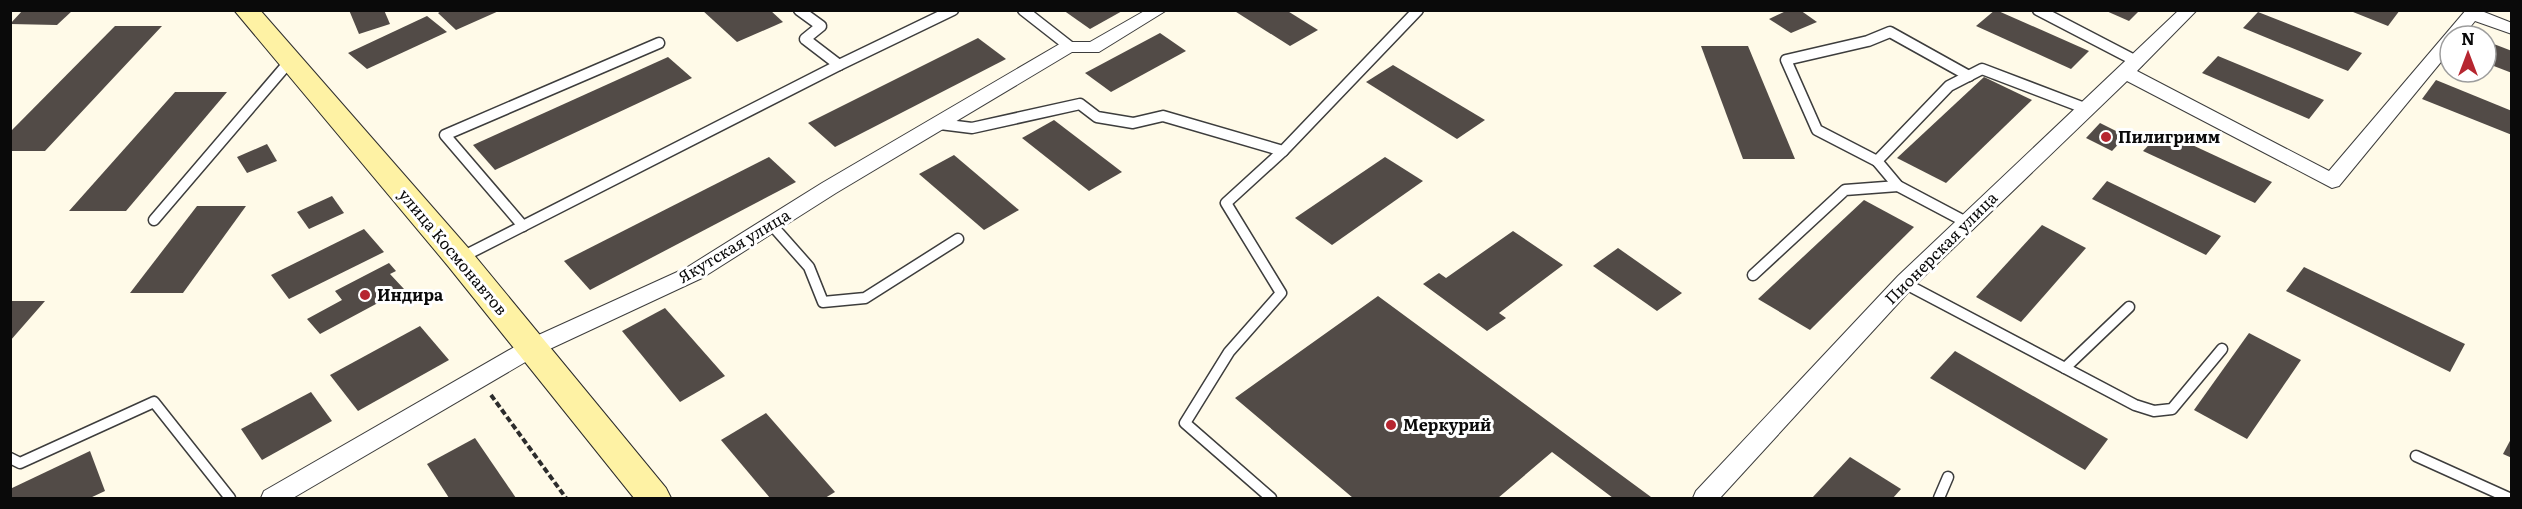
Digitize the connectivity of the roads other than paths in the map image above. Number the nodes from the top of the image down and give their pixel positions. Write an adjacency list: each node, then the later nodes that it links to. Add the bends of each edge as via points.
1 (246, 10): 14 (street, улица Космонавтов)
2 (799, 10): 15 (lane, via 821,26 805,39)
3 (953, 10): 15 (lane)
4 (1023, 10): 12 (lane)
5 (1159, 10): 12 (street, Якутская улица, via 1093,48)
6 (1418, 10): 20 (lane)
7 (2038, 10): 16 (lane)
8 (2189, 10): 16 (street, Пионерская улица)
9 (2464, 24): 10 (street, via 2472,14)
10 (2498, 24)
11 (659, 44): 26 (lane, via 445,135)
12 (1069, 46): 19 (street, Якутская улица)
13 (2438, 54): 16 (street, via 2332,181)
14 (290, 61): 23 (lane); 28 (street, улица Космонавтов)
15 (839, 65): 26 (lane)
16 (2132, 68): 18 (street, Пионерская улица)
17 (1969, 76): 18 (lane, via 1982,69); 21 (lane, via 1949,86); 21 (lane, via 1890,32 1786,60 1817,130)
18 (2087, 109): 24 (street, Пионерская улица)
19 (940, 124): 20 (lane, via 972,128 1080,104 1097,117 1133,123 1163,116); 25 (street, Якутская улица)
20 (1283, 152): 41 (lane, via 1226,203 1281,293 1229,352 1185,423)
21 (1877, 161): 22 (lane)
22 (1899, 186): 24 (lane); 29 (lane, via 1845,190)
23 (154, 220)
24 (1966, 222): 30 (street, Пионерская улица)
25 (771, 224): 27 (lane, via 809,267 823,302 865,297); 32 (street, Якутская улица, via 694,273)
26 (524, 226): 28 (lane)
27 (958, 239)
28 (459, 258): 32 (street, улица Космонавтов)
29 (1753, 275)
30 (1904, 283): 34 (lane); 42 (street, Пионерская улица)
31 (2129, 306): 34 (lane)
32 (531, 348): 39 (street, Якутская улица); 40 (street, улица Космонавтов)
33 (2222, 349): 34 (lane, via 2172,409 2154,411 2134,405)
34 (2065, 368)
35 (2416, 456): 44 (lane)
36 (10, 458): 38 (lane, via 20,463 154,402)
37 (1948, 477): 43 (lane)
38 (230, 498)
39 (273, 498)
40 (654, 498)
41 (1271, 498)
42 (1705, 498)
43 (1939, 498)
44 (2510, 498)

